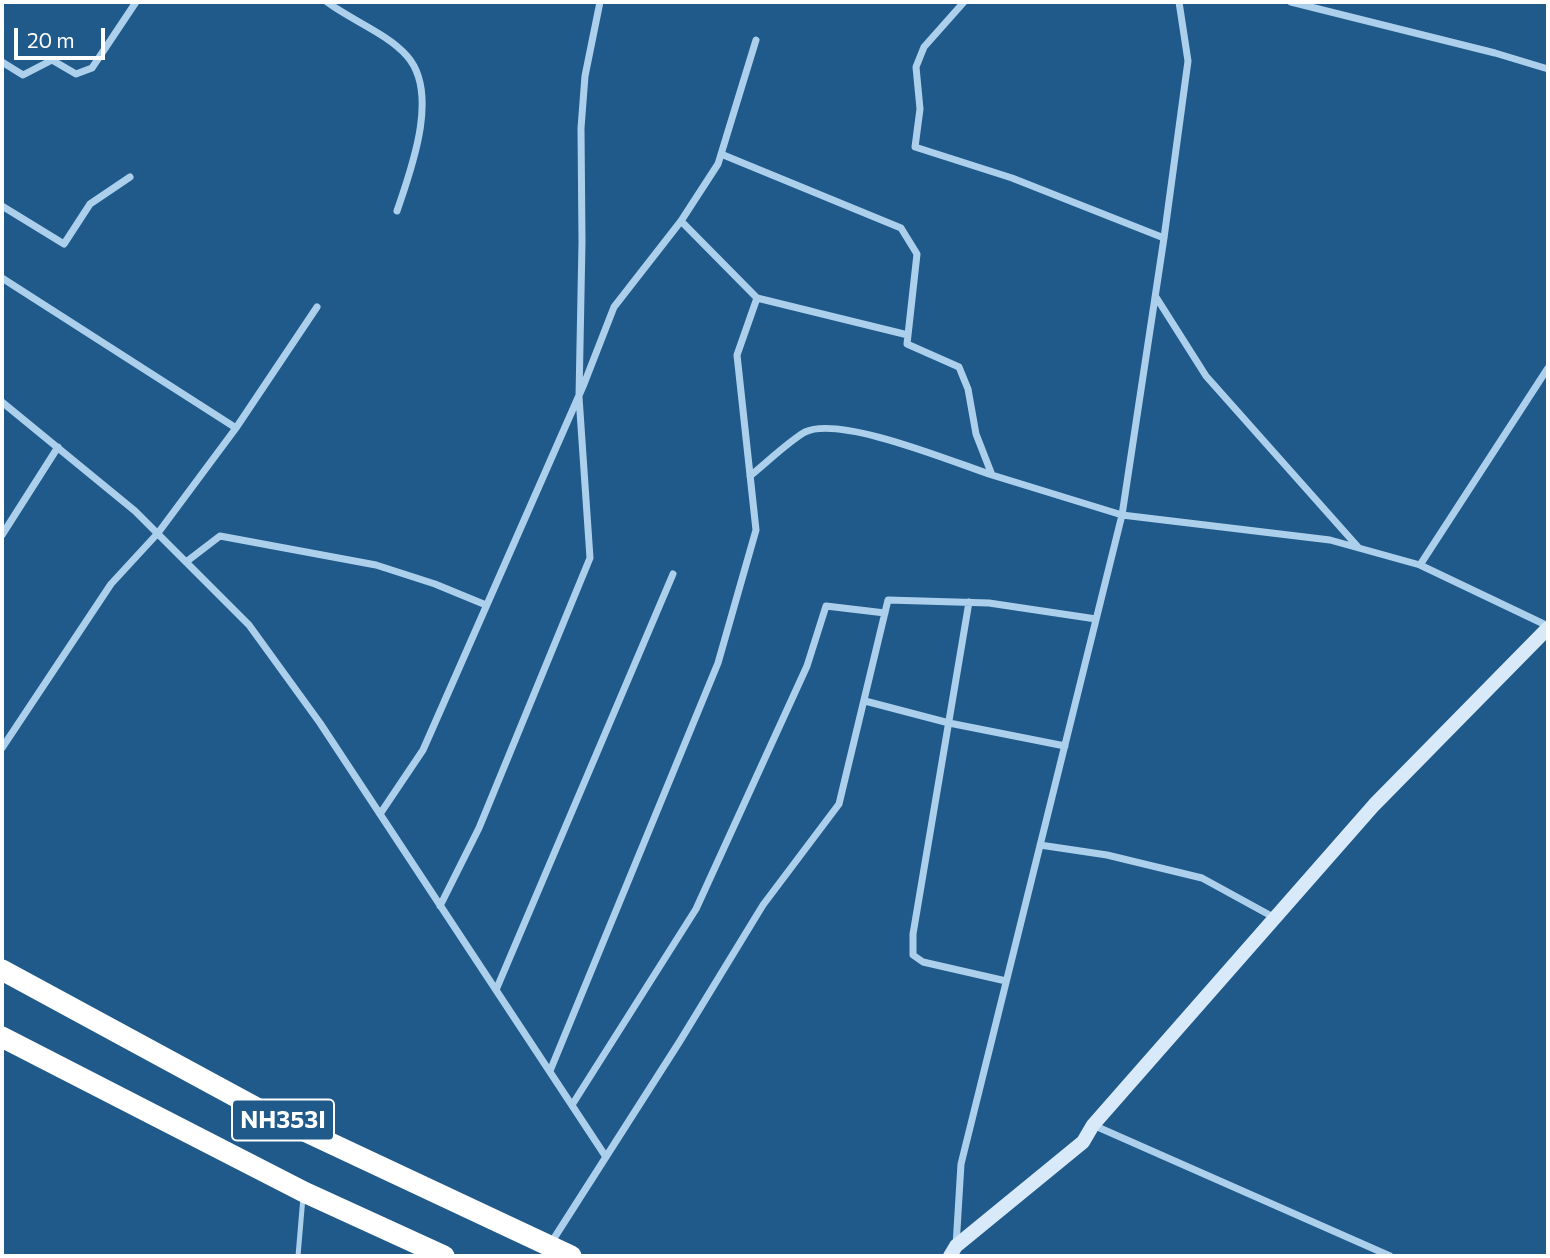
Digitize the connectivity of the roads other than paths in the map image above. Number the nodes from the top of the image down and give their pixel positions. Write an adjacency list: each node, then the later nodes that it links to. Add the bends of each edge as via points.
1 (136, 2): 8 (street, via 92,68 76,74 52,60 23,75)
2 (327, 2): 13 (street, via 408,57 419,78 424,107)
3 (600, 2): 22 (street, via 585,76 581,128)
4 (964, 2): 15 (street, via 924,47 916,67 920,108 915,147 1012,178)
5 (1178, 2): 15 (street, via 1188,61)
6 (1291, 2): 9 (street)
7 (756, 40): 10 (street)
8 (2, 62)
9 (1548, 69)
10 (721, 154): 14 (street); 20 (street, via 901,228 917,254)
11 (130, 177): 12 (street, via 90,204 64,244)
12 (2, 206)
13 (397, 211)
14 (681, 221): 18 (street); 22 (street, via 614,307)
15 (1164, 239): 17 (street)
16 (2, 278): 24 (street)
17 (1156, 297): 28 (street); 31 (street, via 1206,376)
18 (757, 298): 20 (street); 27 (street, via 737,355)
19 (317, 307): 24 (street)
20 (908, 335): 26 (street, via 907,344 959,367)
21 (1548, 368): 33 (street)
22 (579, 397): 36 (street); 46 (street, via 590,558 479,828)
23 (2, 402): 25 (street)
24 (236, 428): 29 (street)
25 (58, 447): 29 (street); 30 (street)
26 (992, 475): 27 (street, via 855,430 828,427 805,432); 28 (street)
27 (750, 476): 52 (street, via 756,530 718,663)
28 (1122, 515): 31 (street, via 1330,540); 38 (street)
29 (158, 533): 32 (street); 43 (street, via 111,584)
30 (2, 536)
31 (1359, 548): 33 (street)
32 (186, 562): 36 (street, via 220,536 376,565); 44 (street, via 249,625)
33 (1420, 565): 39 (street)
34 (673, 574): 50 (street)
35 (969, 602): 37 (street, via 888,600); 38 (street); 41 (street)
36 (486, 605): 44 (street, via 423,750)
37 (885, 613): 40 (street); 53 (street, via 826,606 807,666 696,909)
38 (1096, 619): 42 (street)
39 (1548, 627): 47 (street, via 1374,805)
40 (865, 701): 41 (street); 55 (street, via 839,804 763,905)
41 (949, 723): 42 (street); 49 (street, via 913,955 923,962)
42 (1065, 746): 45 (street)
43 (2, 748)
44 (380, 814): 46 (street)
45 (1040, 845): 47 (street, via 1107,855 1202,878); 49 (street)
46 (440, 906): 50 (street)
47 (1276, 919): 54 (street)
48 (2, 970): 57 (highway, NH353I, via 245,1102)
49 (1006, 981): 58 (street, via 961,1164)
50 (496, 990): 52 (street)
51 (2, 1038): 56 (highway, NH353I)
52 (550, 1071): 53 (street)
53 (572, 1105): 55 (street)
54 (1093, 1125): 58 (street, via 1083,1142); 62 (street)
55 (606, 1157): 57 (street)
56 (304, 1192): 59 (lane); 60 (highway, NH353I)
57 (550, 1245): 61 (highway, NH353I)
58 (953, 1251)
59 (298, 1256)
60 (444, 1256)
61 (571, 1256)
62 (1390, 1256)

